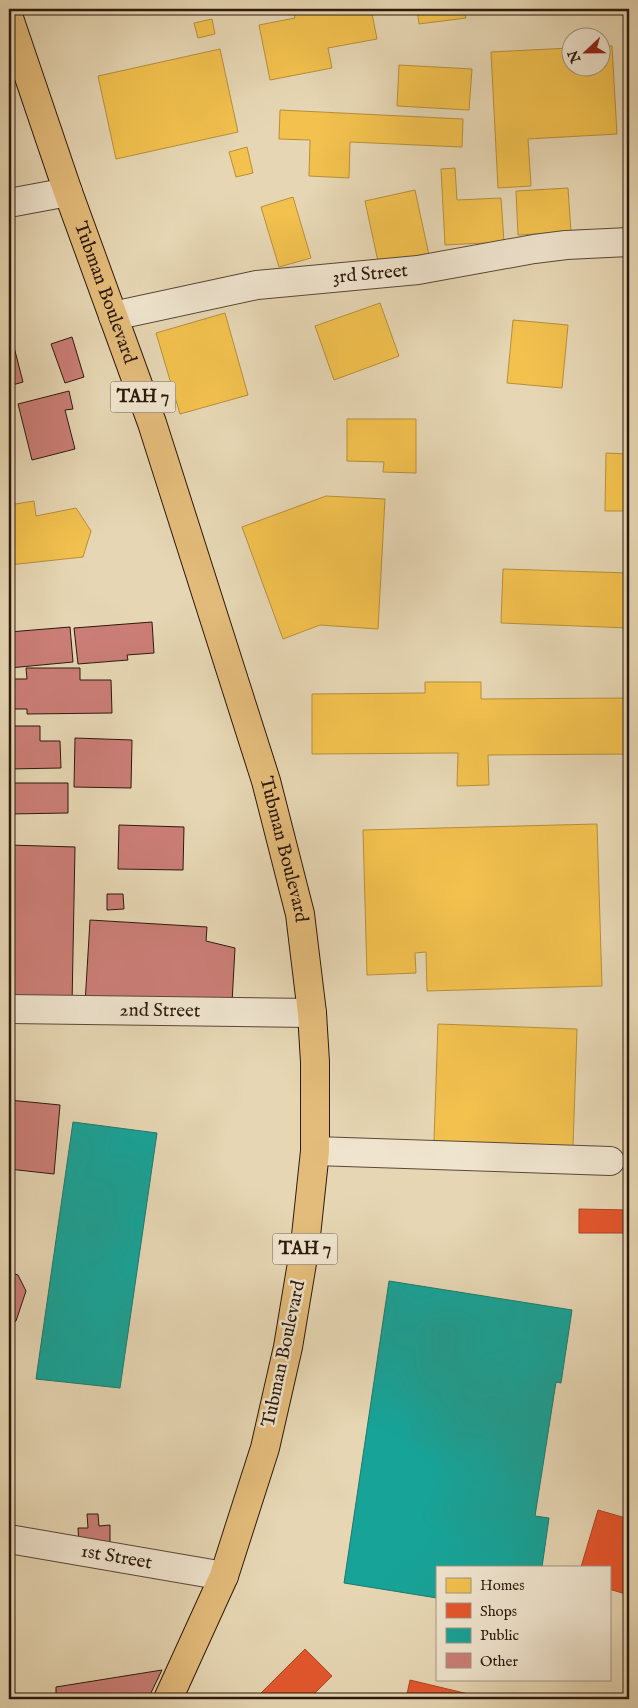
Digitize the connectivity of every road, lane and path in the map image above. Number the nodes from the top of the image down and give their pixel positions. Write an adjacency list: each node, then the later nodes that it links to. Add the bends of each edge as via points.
1 (9, 18): 2 (highway, Tubman Boulevard / TAH 7)
2 (68, 192): 3 (street); 5 (highway, Tubman Boulevard / TAH 7)
3 (9, 203)
4 (629, 242): 5 (street, 3rd Street, via 558,246 418,270 257,285)
5 (113, 316): 7 (highway, Tubman Boulevard / TAH 7, via 152,423 266,781 300,914)
6 (9, 1009): 7 (street, 2nd Street)
7 (312, 1013): 8 (highway, Tubman Boulevard / TAH 7)
8 (314, 1151): 9 (street); 11 (highway, Tubman Boulevard / TAH 7, via 305,1245 288,1347 264,1448)
9 (610, 1161)
10 (9, 1539): 11 (street, 1st Street)
11 (224, 1576): 12 (highway, Tubman Boulevard / TAH 7)
12 (168, 1699)

